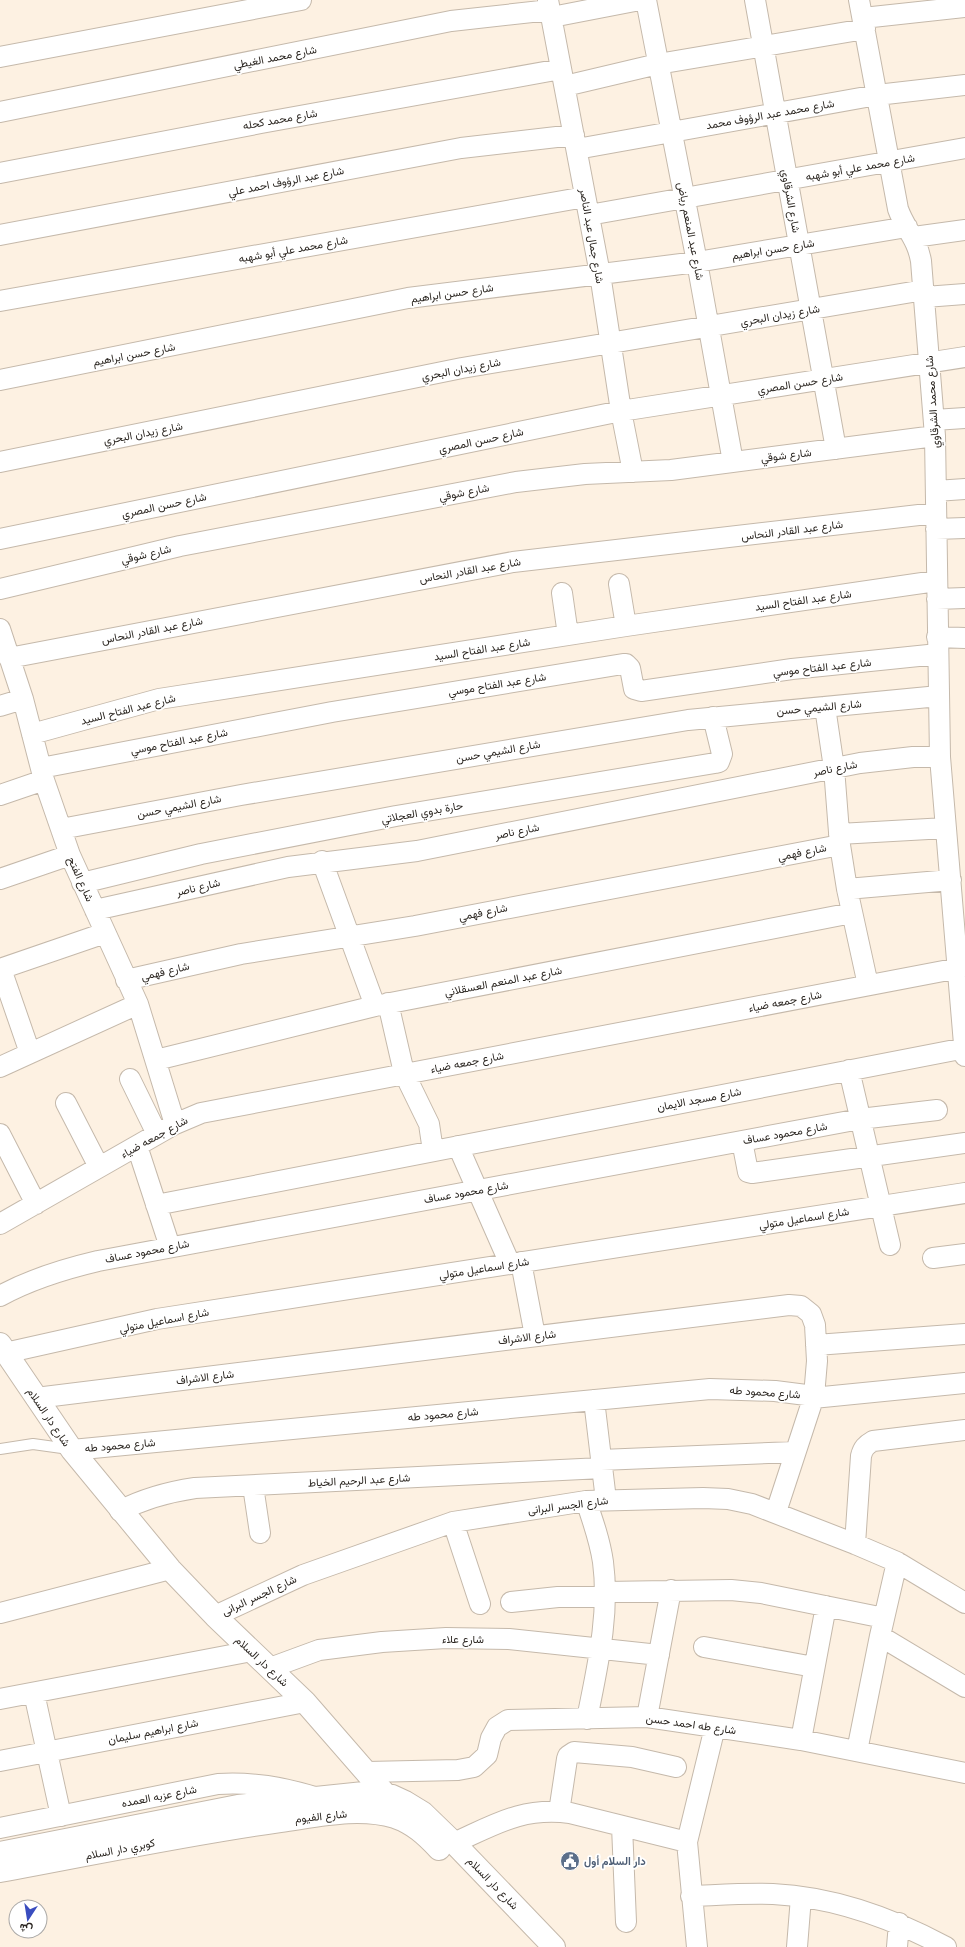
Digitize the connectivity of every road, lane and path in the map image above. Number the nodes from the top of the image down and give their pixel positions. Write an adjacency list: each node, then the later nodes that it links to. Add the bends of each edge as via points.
1 (301, 0): 9 (street)
2 (640, 0): 6 (street, شارع محمد الغيطي)
3 (646, 0): 10 (street, شارع عبد المنعم رياض)
4 (755, 0): 8 (street, شارع الشرقاوي)
5 (965, 7): 7 (street, شارع محمد كحله)
6 (550, 9): 11 (street, شارع جمال عبد الناصر); 14 (street, شارع محمد الغيطي, via 451,21)
7 (862, 16): 8 (street, شارع محمد كحله); 13 (street, شارع محمد الشرقاوي)
8 (763, 46): 10 (street, شارع محمد كحله); 15 (street, شارع الشرقاوي)
9 (0, 57)
10 (658, 64): 11 (street, شارع محمد كحله); 16 (street, شارع عبد المنعم رياض)
11 (563, 78): 17 (street, شارع جمال عبد الناصر); 20 (street, شارع محمد كحله, via 261,122)
12 (965, 85): 13 (street, شارع محمد عبد الرؤوف محمد)
13 (877, 95): 15 (street, شارع محمد عبد الرؤوف محمد); 19 (street, شارع محمد الشرقاوي)
14 (0, 112)
15 (775, 113): 16 (street, شارع محمد عبد الرؤوف محمد); 21 (street, شارع الشرقاوي)
16 (672, 132): 17 (street, شارع محمد عبد الرؤوف محمد); 22 (street, شارع عبد المنعم رياض)
17 (575, 142): 23 (street, شارع جمال عبد الناصر); 26 (street, شارع عبد الرؤوف احمد علي, via 461,148)
18 (965, 148): 19 (street, شارع محمد علي أبو شهبه)
19 (890, 162): 21 (street, شارع محمد علي أبو شهبه); 25 (street, شارع محمد الشرقاوي, via 898,209)
20 (0, 173)
21 (788, 180): 22 (street, شارع محمد علي أبو شهبه); 27 (street, شارع الشرقاوي)
22 (685, 198): 23 (street, شارع محمد علي أبو شهبه); 28 (street, شارع عبد المنعم رياض)
23 (587, 206): 29 (street, شارع جمال عبد الناصر); 32 (street, شارع محمد علي أبو شهبه)
24 (965, 230): 25 (street, شارع حسن ابراهيم)
25 (911, 232): 27 (street, شارع حسن ابراهيم); 30 (street, شارع محمد الشرقاوي, via 921,261)
26 (0, 235)
27 (799, 245): 28 (street, شارع حسن ابراهيم); 33 (street, شارع الشرقاوي)
28 (697, 262): 29 (street, شارع حسن ابراهيم); 34 (street, شارع عبد المنعم رياض)
29 (600, 274): 35 (street, شارع جمال عبد الناصر); 39 (street, شارع حسن ابراهيم, via 408,298)
30 (924, 294): 31 (street, شارع زيدان البحري); 33 (street, شارع زيدان البحري); 37 (street, شارع محمد الشرقاوي)
31 (965, 294)
32 (0, 301)
33 (811, 309): 34 (street, شارع زيدان البحري); 38 (street, شارع الشرقاوي)
34 (709, 327): 35 (street, شارع زيدان البحري); 40 (street, شارع عبد المنعم رياض)
35 (610, 343): 41 (street, شارع جمال عبد الناصر); 45 (street, شارع زيدان البحري, via 462,368)
36 (965, 357): 37 (street, شارع حسن المصري)
37 (930, 362): 38 (street, شارع حسن المصري); 43 (street, شارع محمد الشرقاوي)
38 (824, 379): 40 (street, شارع حسن المصري); 44 (street, شارع الشرقاوي)
39 (0, 380)
40 (721, 395): 41 (street, شارع حسن المصري); 46 (street, شارع عبد المنعم رياض)
41 (621, 411): 47 (street, شارع جمال عبد الناصر); 52 (street, شارع حسن المصري)
42 (965, 418): 43 (street, شارع شوقي)
43 (934, 428): 44 (street, شارع شوقي); 49 (street, شارع محمد الشرقاوي)
44 (836, 449): 46 (street, شارع شوقي)
45 (0, 462)
46 (733, 462): 47 (street, شارع شوقي)
47 (633, 472): 54 (street, شارع شوقي, via 585,474 516,482 180,546)
48 (965, 489): 49 (street)
49 (936, 491): 50 (street, شارع محمد الشرقاوي)
50 (936, 521): 51 (street, شارع عبد القادر النحاس); 55 (street, شارع محمد الشرقاوي); 63 (street, شارع عبد القادر النحاس, via 513,562)
51 (965, 528)
52 (0, 539)
53 (619, 584): 58 (street)
54 (0, 589)
55 (936, 590): 57 (street, شارع عبد الفتاح السيد); 58 (street, شارع عبد الفتاح السيد); 62 (street, شارع محمد الشرقاوي)
56 (562, 593): 60 (street)
57 (965, 598)
58 (626, 626): 60 (street, شارع عبد الفتاح السيد)
59 (0, 629): 63 (street, شارع الفتح)
60 (568, 635): 69 (street, شارع عبد الفتاح السيد, via 159,699)
61 (965, 638): 62 (street)
62 (938, 646): 64 (street, شارع محمد الشرقاوي); 72 (street, شارع عبد الفتاح موسي, via 641,691 634,689 630,668 623,664 332,712)
63 (9, 658): 65 (street, شارع الفتح)
64 (939, 696): 67 (street, شارع الشيمي حسن); 70 (street, شارع محمد الشرقاوي)
65 (23, 699): 66 (street); 69 (street, شارع الفتح)
66 (0, 706)
67 (825, 707): 68 (street, شارع الشيمي حسن); 71 (street)
68 (714, 717): 75 (street, شارع الشيمي حسن, via 240,795); 81 (street, حارة بدوي العجلاتي, via 722,754 722,758 715,764 396,816 201,854)
69 (32, 734): 72 (street, شارع الفتح)
70 (940, 757): 71 (street, شارع ناصر, via 887,759); 74 (street, شارع محمد الشرقاوي)
71 (834, 768): 76 (street); 78 (street, شارع ناصر, via 424,849)
72 (42, 774): 73 (street); 75 (street, شارع الفتح)
73 (0, 795)
74 (946, 828): 76 (street, شارع فهمي); 80 (street, شارع محمد الشرقاوي)
75 (61, 829): 77 (street, شارع الفتح)
76 (840, 839): 82 (street); 86 (street, شارع فهمي)
77 (70, 855): 79 (street); 81 (street, شارع الفتح)
78 (322, 861): 83 (street, شارع ناصر); 86 (street)
79 (0, 879)
80 (951, 880): 82 (street); 87 (street, شارع محمد الشرقاوي)
81 (82, 883): 83 (street, شارع الفتح)
82 (847, 889): 84 (street)
83 (95, 910): 85 (street, شارع الفتح)
84 (852, 913): 91 (street); 93 (street, شارع عبد المنعم العسقلاني)
85 (105, 933): 89 (street); 90 (street, شارع الفتح)
86 (350, 937): 90 (street, شارع فهمي, via 241,954); 93 (street)
87 (961, 940): 88 (street, شارع محمد الشرقاوي)
88 (959, 968): 91 (street, شارع جمعه ضياء); 94 (street, شارع محمد الشرقاوي)
89 (1, 969): 95 (street)
90 (126, 980): 92 (street, شارع الفتح)
91 (868, 985): 99 (street, شارع جمعه ضياء)
92 (138, 1004): 95 (street); 96 (street, شارع الفتح)
93 (382, 1004): 96 (street, شارع عبد المنعم العسقلاني); 99 (street)
94 (965, 1051): 98 (street, شارع مسجد الايمان)
95 (30, 1053): 97 (street)
96 (156, 1060): 104 (street, شارع الفتح)
97 (0, 1067)
98 (849, 1070): 103 (street); 110 (street, شارع مسجد الايمان)
99 (405, 1073): 104 (street, شارع جمعه ضياء, via 210,1111 193,1115); 111 (street, via 426,1116)
100 (130, 1079): 106 (street)
101 (66, 1103): 113 (street)
102 (937, 1110): 103 (street, شارع محمود عساف)
103 (860, 1119): 107 (street, شارع محمود عساف); 112 (street)
104 (175, 1124): 106 (street, شارع جمعه ضياء)
105 (0, 1134): 116 (street)
106 (157, 1134): 109 (street, شارع جمعه ضياء)
107 (742, 1141): 112 (street, via 750,1173); 114 (street, شارع محمود عساف)
108 (965, 1143): 112 (street)
109 (137, 1146): 113 (street, شارع جمعه ضياء); 117 (street)
110 (458, 1146): 111 (street, شارع مسجد الايمان); 114 (street)
111 (433, 1151): 117 (street, شارع مسجد الايمان)
112 (869, 1156): 118 (street)
113 (99, 1167): 116 (street, شارع جمعه ضياء)
114 (478, 1190): 121 (street, شارع محمود عساف); 124 (street)
115 (965, 1193): 118 (street, شارع اسماعيل متولي)
116 (36, 1204): 119 (street, شارع جمعه ضياء)
117 (156, 1204): 121 (street)
118 (881, 1206): 120 (street); 124 (street, شارع اسماعيل متولي)
119 (0, 1224)
120 (890, 1245)
121 (170, 1247): 125 (street, شارع محمود عساف, via 57,1271)
122 (965, 1254): 123 (street)
123 (933, 1258)
124 (516, 1263): 127 (street); 129 (street, شارع اسماعيل متولي, via 157,1319)
125 (0, 1296)
126 (965, 1334): 128 (street)
127 (535, 1336): 128 (street, شارع الاشراف, via 789,1305 801,1306 811,1314 815,1325); 132 (street, شارع الاشراف)
128 (816, 1345): 131 (street, شارع الاشراف)
129 (2, 1350): 132 (main road, شارع دار السلام)
130 (965, 1383): 131 (street, شارع محمود طه)
131 (813, 1397): 133 (street, شارع محمود طه, via 775,1391 710,1389); 137 (street, شارع الاشراف)
132 (36, 1398): 136 (main road, شارع دار السلام)
133 (594, 1400): 136 (street, شارع محمود طه); 138 (street)
134 (965, 1430): 146 (street, via 873,1441 862,1449)
135 (0, 1449): 136 (lane, via 34,1444)
136 (72, 1450): 142 (main road, شارع دار السلام)
137 (795, 1452): 138 (street, شارع عبد الرحيم الخياط); 143 (street, شارع الاشراف)
138 (602, 1464): 139 (street, شارع عبد الرحيم الخياط); 140 (street)
139 (253, 1486): 142 (street, شارع عبد الرحيم الخياط, via 195,1488 169,1492 144,1499); 145 (street)
140 (606, 1500): 141 (street, شارع الجسر البرانى); 143 (street, شارع الجسر البرانى, via 728,1499)
141 (586, 1501): 144 (street, شارع الجسر البرانى); 150 (street, via 597,1532 603,1561)
142 (120, 1510): 148 (main road, شارع دار السلام)
143 (776, 1512): 146 (street, شارع الجسر البرانى)
144 (453, 1522): 153 (street); 156 (street, شارع الجسر البرانى, via 303,1575)
145 (260, 1533)
146 (855, 1544): 147 (street, شارع الجسر البرانى)
147 (897, 1562): 152 (street, شارع الجسر البرانى); 157 (street)
148 (170, 1569): 155 (street); 156 (main road, شارع دار السلام)
149 (672, 1590): 150 (street); 154 (street, via 761,1593); 161 (street)
150 (605, 1594): 151 (street); 159 (street)
151 (511, 1602)
152 (965, 1603)
153 (480, 1604)
154 (826, 1606): 157 (street); 162 (street)
155 (0, 1613)
156 (214, 1616): 160 (main road, شارع دار السلام)
157 (882, 1627): 164 (street); 172 (street)
158 (704, 1647): 162 (street)
159 (600, 1648): 161 (street, شارع علاء); 163 (street, شارع علاء, via 509,1639 446,1638 382,1642 319,1650); 169 (street)
160 (252, 1651): 163 (main road, شارع دار السلام); 165 (street)
161 (659, 1655): 168 (street)
162 (814, 1667): 171 (street)
163 (270, 1668): 167 (main road, شارع دار السلام)
164 (965, 1687)
165 (34, 1693): 166 (street); 173 (street)
166 (0, 1699)
167 (305, 1702): 173 (street, شارع ابراهيم سليمان); 176 (main road, شارع دار السلام)
168 (647, 1718): 169 (street, شارع طه احمد حسن); 170 (street, شارع طه احمد حسن)
169 (587, 1719): 176 (street, شارع طه احمد حسن, via 508,1720 497,1727 487,1755 474,1767 458,1770)
170 (715, 1727): 171 (street, شارع طه احمد حسن); 186 (street)
171 (801, 1740): 172 (street, شارع طه احمد حسن)
172 (857, 1751): 177 (street, شارع طه احمد حسن)
173 (47, 1752): 174 (street, شارع ابراهيم سليمان); 181 (street)
174 (0, 1761)
175 (676, 1767): 180 (street, via 632,1757 571,1753 566,1759)
176 (367, 1772): 178 (main road, شارع دار السلام)
177 (965, 1773)
178 (386, 1795): 179 (main road, شارع الفيوم, via 364,1793); 187 (main road, شارع دار السلام, via 415,1807)
179 (319, 1798): 181 (street, شارع عزبه العمده, via 267,1785 218,1784); 182 (main road, شارع الفيوم)
180 (559, 1812): 184 (street); 187 (street, via 531,1812 513,1816)
181 (61, 1816): 185 (street, شارع عزبه العمده)
182 (240, 1816): 183 (main road, شارع الفيوم, via 356,1812); 188 (main road, كوبري دار السلام); 189 (main road, كوبري دار السلام)
183 (400, 1820): 194 (main road, شارع دار السلام, via 425,1834)
184 (622, 1826): 186 (street); 192 (street)
185 (0, 1828)
186 (687, 1842): 190 (street)
187 (454, 1843): 195 (main road, شارع دار السلام)
188 (0, 1853)
189 (0, 1871)
190 (691, 1896): 191 (street, via 773,1894); 196 (street)
191 (801, 1897): 193 (street, via 843,1905); 197 (street)
192 (626, 1922)
193 (899, 1923): 198 (street); 199 (street)
194 (533, 1947)
195 (554, 1947)
196 (696, 1947)
197 (797, 1947)
198 (897, 1947)
199 (946, 1947)

